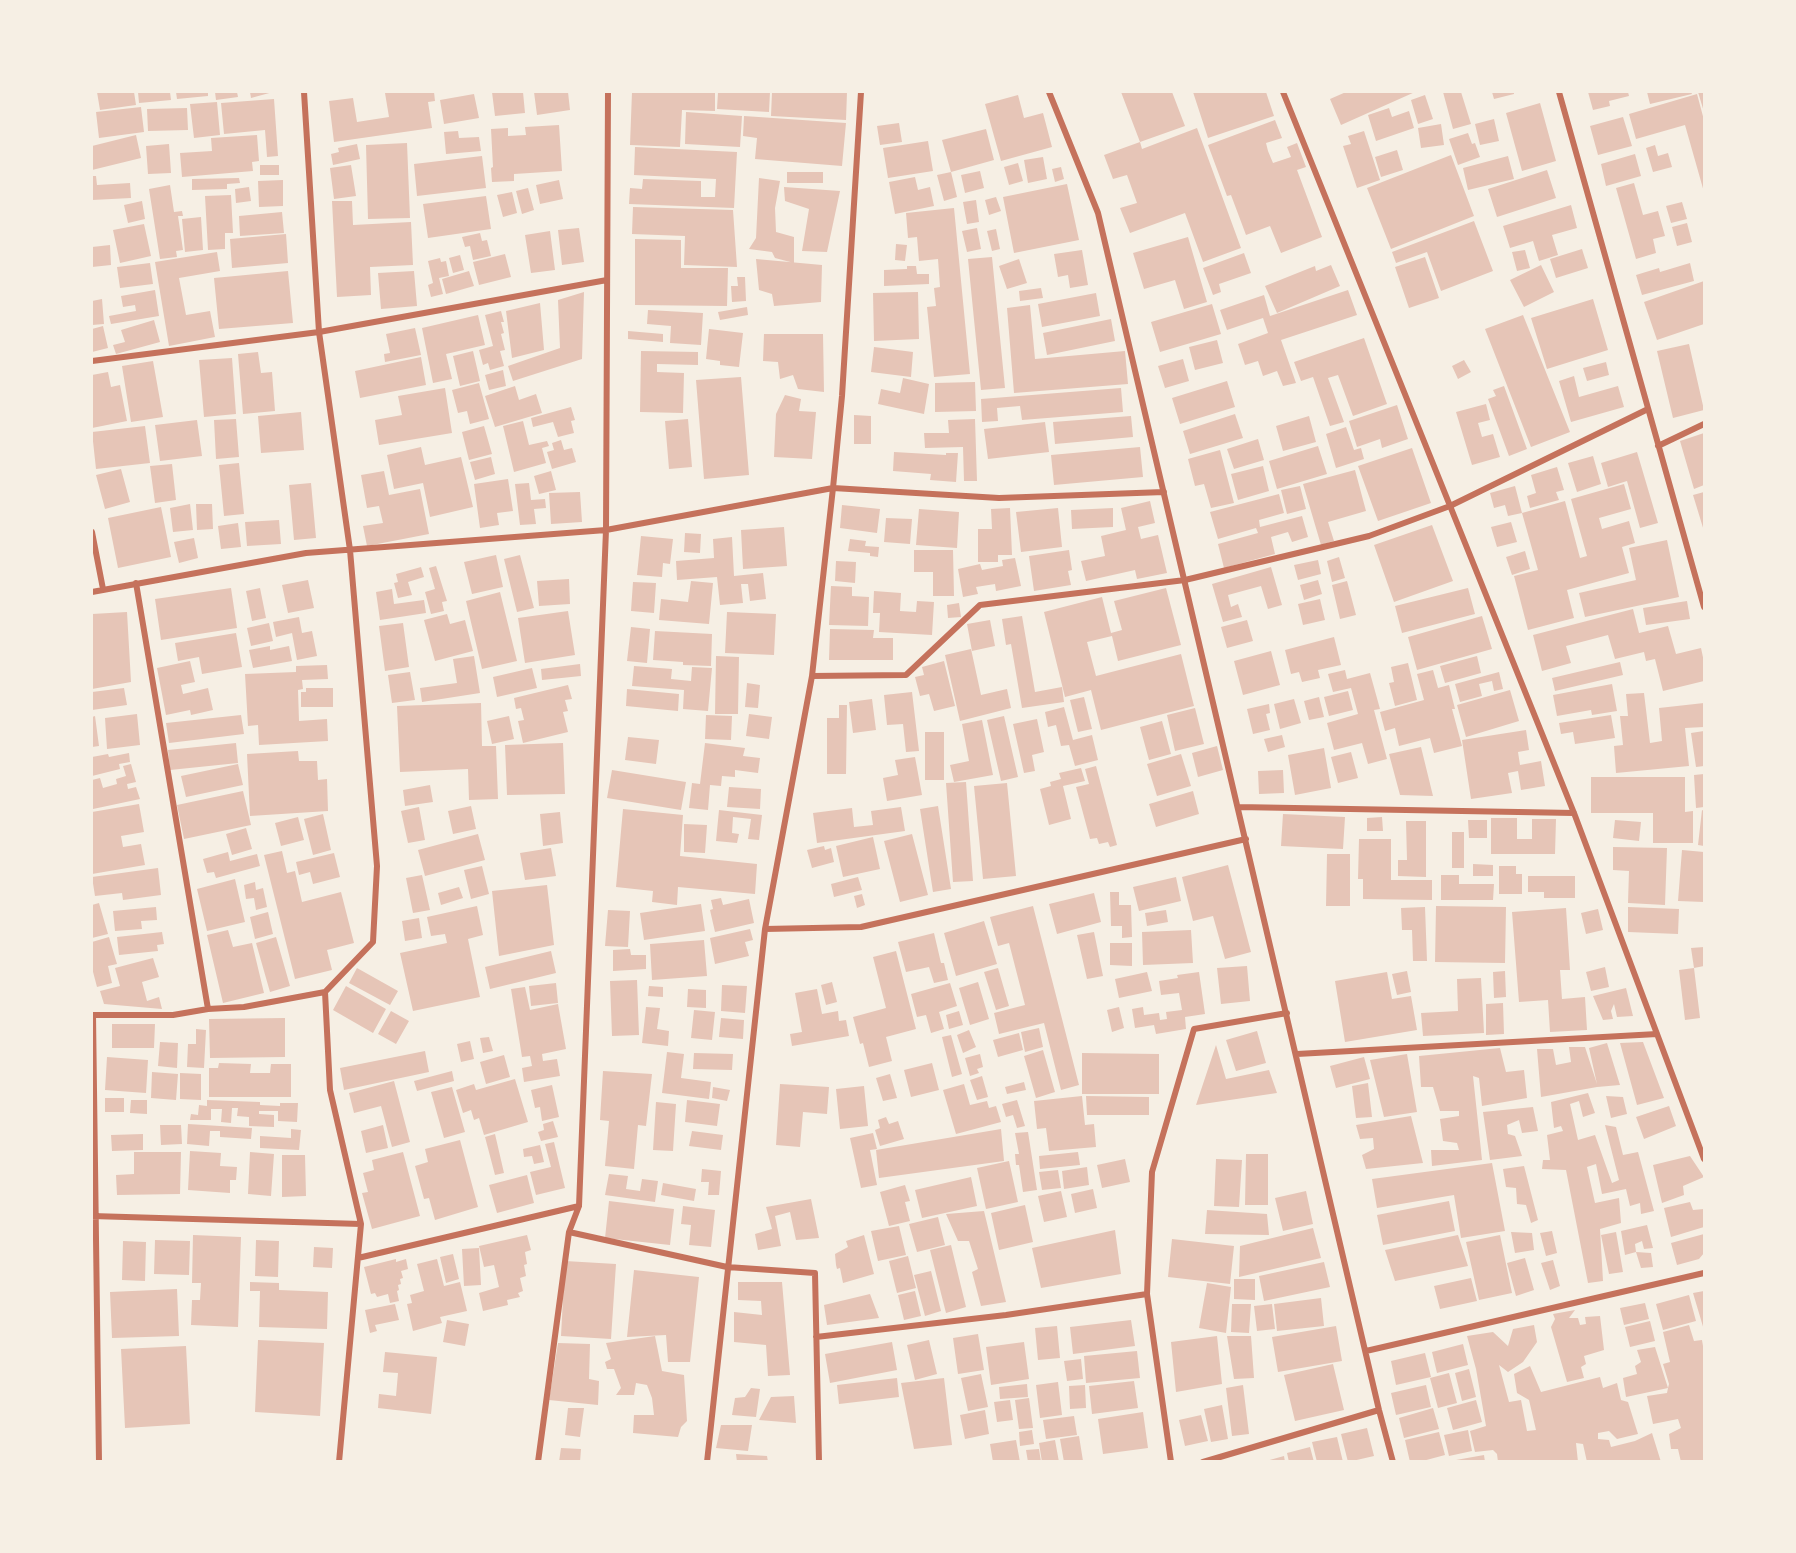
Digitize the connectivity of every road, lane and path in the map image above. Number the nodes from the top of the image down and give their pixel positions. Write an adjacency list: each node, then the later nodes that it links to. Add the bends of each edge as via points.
1 (304, 92): 8 (street)
2 (608, 92): 7 (street)
3 (861, 92): 13 (street)
4 (1049, 92): 14 (street, via 1098,213)
5 (1283, 92): 15 (street)
6 (1559, 92): 10 (street)
7 (607, 280): 8 (street); 16 (street)
8 (319, 332): 9 (street); 18 (street)
9 (92, 361)
10 (1648, 409): 12 (street); 15 (street)
11 (1704, 424): 12 (street)
12 (1658, 446): 23 (street)
13 (833, 488): 14 (street, via 999,498); 16 (street); 24 (street)
14 (1164, 492): 19 (street)
15 (1450, 506): 19 (street, via 1369,537); 26 (street)
16 (606, 531): 18 (street); 36 (street)
17 (92, 532): 21 (street)
18 (350, 550): 20 (street, via 306,553); 29 (street, via 377,866 373,942)
19 (1185, 580): 24 (street, via 980,605 906,675); 25 (street)
20 (136, 583): 21 (street); 30 (street)
21 (103, 589): 22 (street)
22 (92, 592)
23 (1704, 607)
24 (812, 676): 28 (street)
25 (1238, 807): 26 (street); 27 (street)
26 (1574, 813): 33 (street)
27 (1246, 839): 28 (street, via 861,927); 31 (street)
28 (765, 929): 41 (street)
29 (326, 992): 30 (street, via 244,1008); 38 (street, via 330,1090)
30 (208, 1009): 32 (street, via 174,1015)
31 (1287, 1013): 34 (street); 43 (street, via 1194,1029 1152,1172)
32 (92, 1015): 37 (street)
33 (1657, 1034): 34 (street); 35 (street)
34 (1297, 1054): 45 (street)
35 (1704, 1159)
36 (579, 1206): 39 (street); 40 (street)
37 (94, 1216): 38 (street); 47 (street)
38 (361, 1224): 40 (street)
39 (569, 1232): 41 (street); 49 (street)
40 (358, 1258): 48 (street)
41 (728, 1267): 44 (street, via 815,1273); 50 (street)
42 (1704, 1273): 45 (street)
43 (1147, 1294): 44 (street); 52 (street)
44 (816, 1337): 51 (street)
45 (1366, 1351): 46 (street)
46 (1379, 1410): 53 (street); 54 (street)
47 (99, 1461)
48 (339, 1461)
49 (538, 1461)
50 (706, 1461)
51 (819, 1461)
52 (1171, 1461)
53 (1203, 1461)
54 (1393, 1461)

